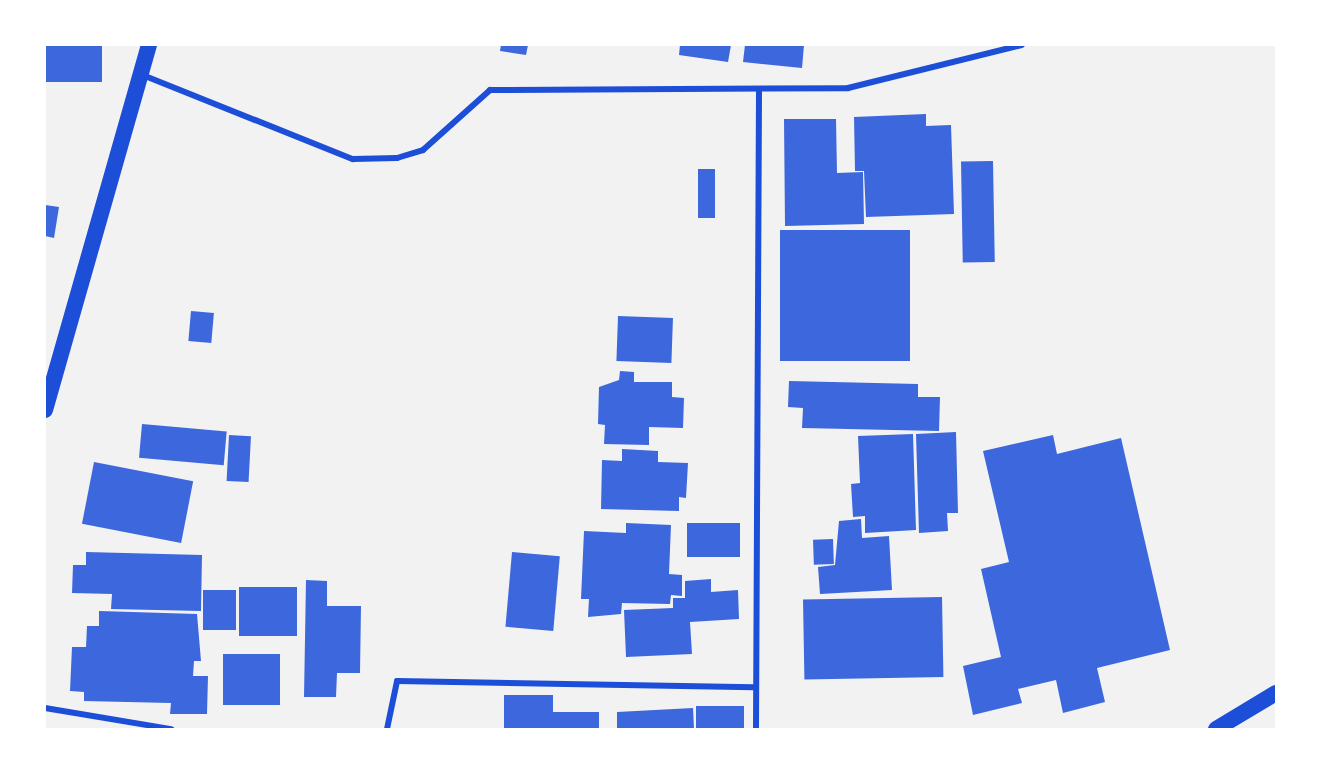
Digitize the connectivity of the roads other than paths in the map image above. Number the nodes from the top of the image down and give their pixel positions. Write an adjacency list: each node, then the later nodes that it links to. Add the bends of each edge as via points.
1 (149, 45): 3 (highway)
2 (1022, 45): 4 (street, via 848,88)
3 (145, 76): 4 (street, via 353,159 398,158 423,150 490,90); 5 (highway)
4 (759, 91): 6 (street)
5 (45, 410)
6 (754, 687): 10 (street, via 397,681); 11 (street)
7 (1276, 693): 12 (highway)
8 (45, 708): 9 (street)
9 (171, 729)
10 (387, 729)
11 (756, 729)
12 (1216, 729)

